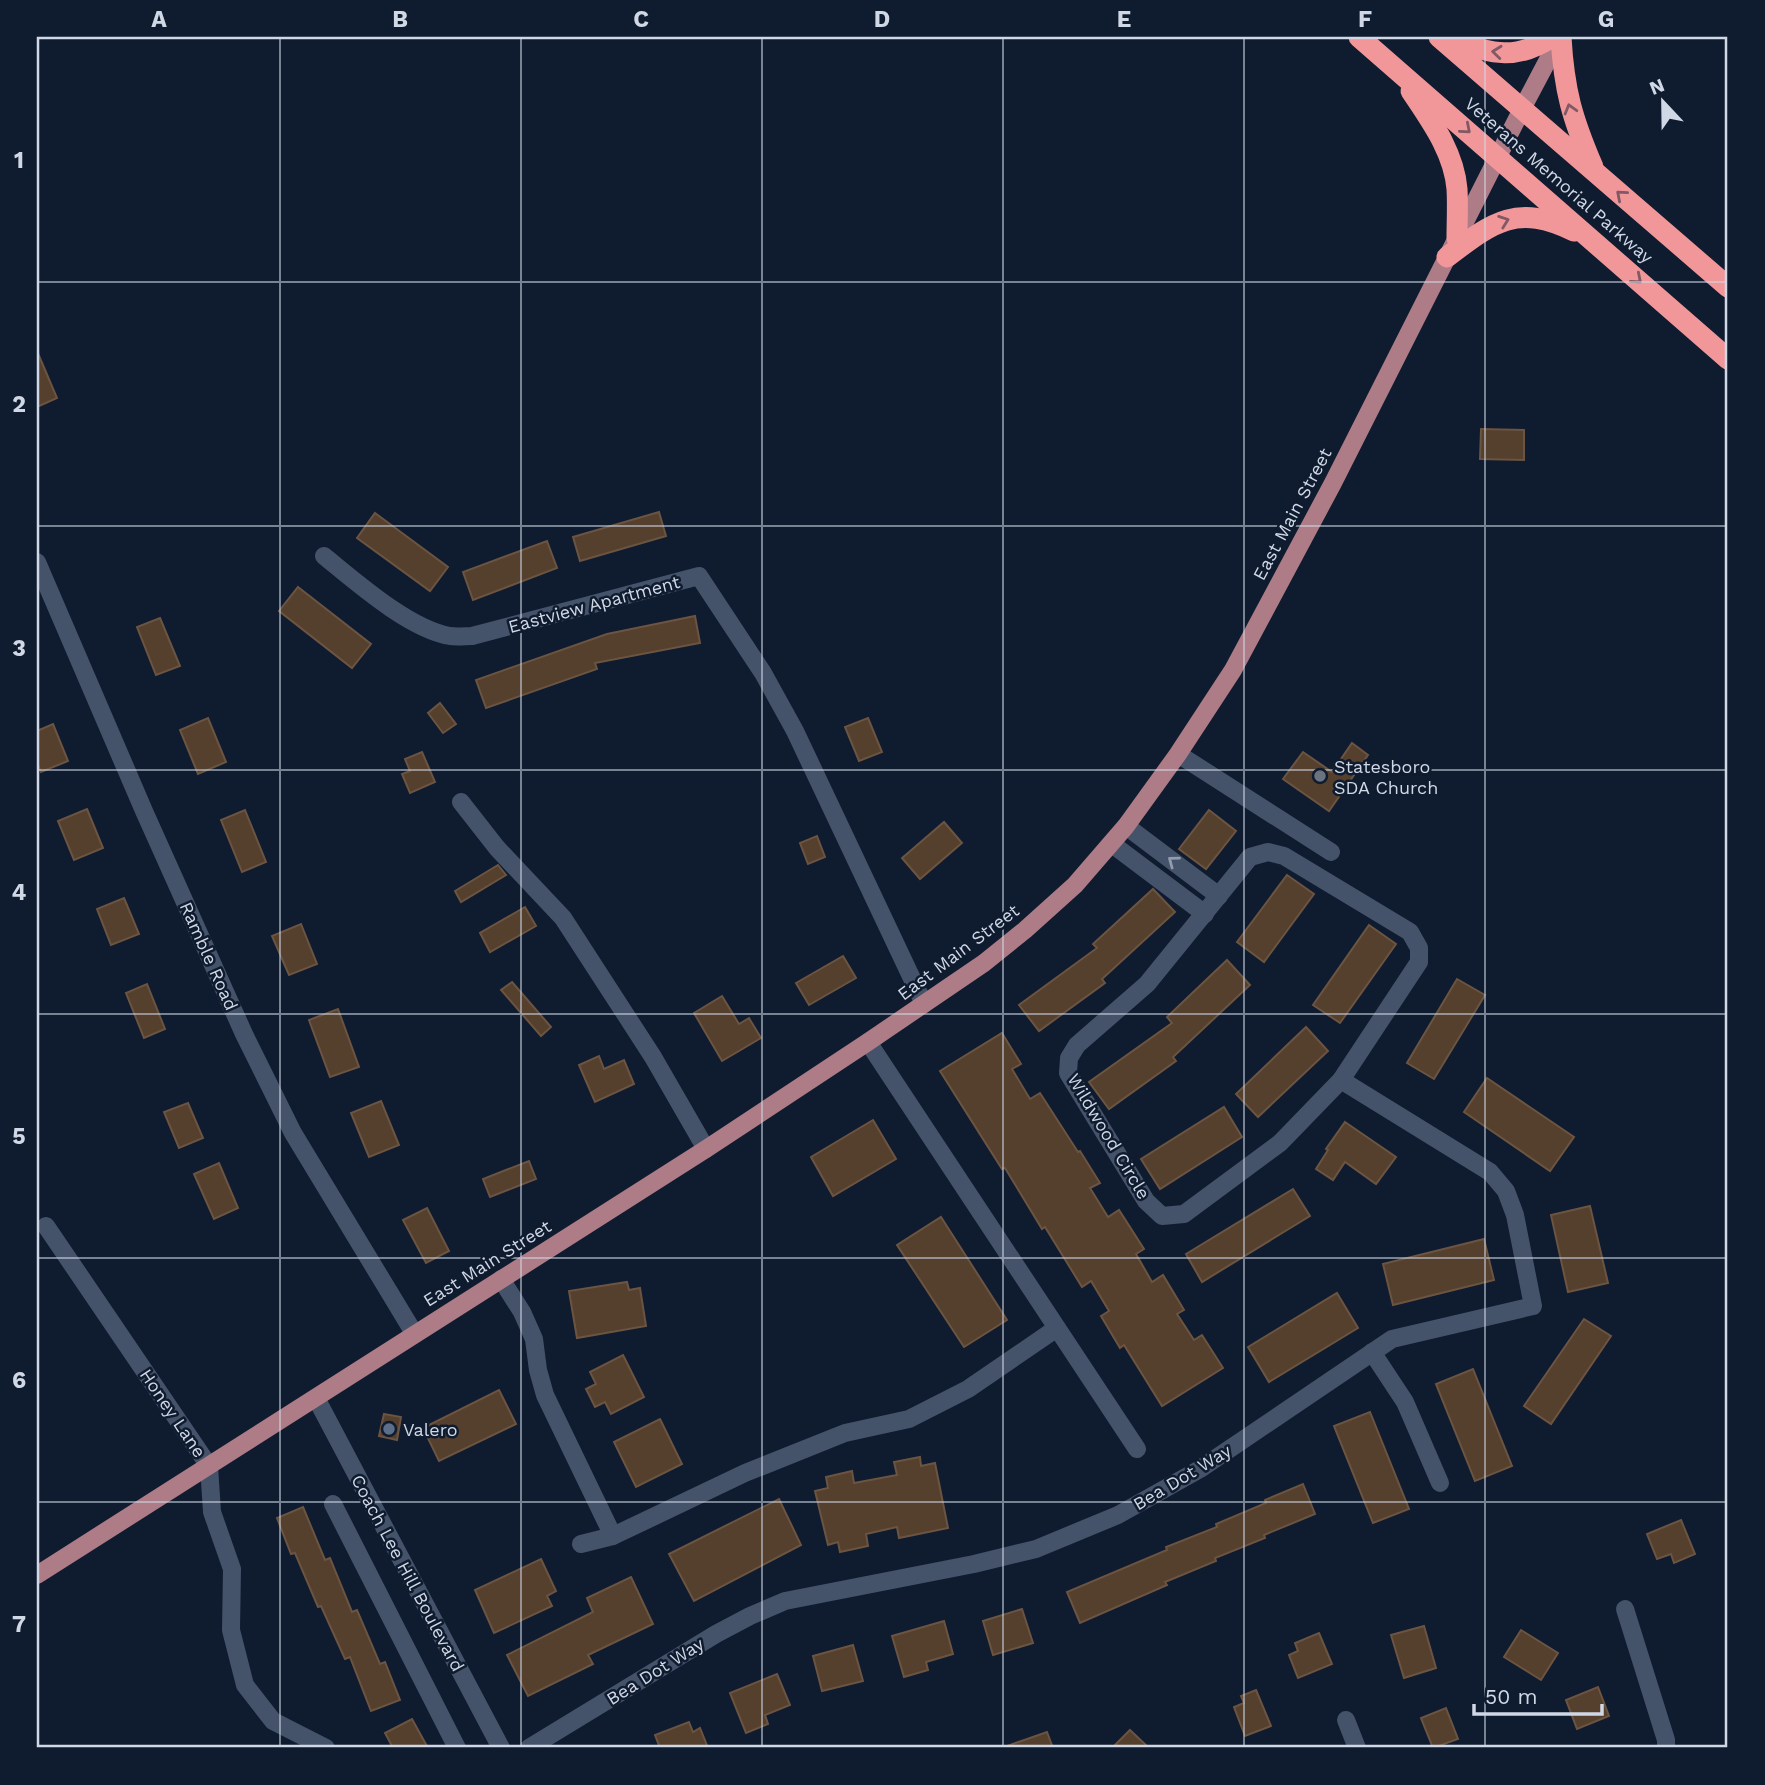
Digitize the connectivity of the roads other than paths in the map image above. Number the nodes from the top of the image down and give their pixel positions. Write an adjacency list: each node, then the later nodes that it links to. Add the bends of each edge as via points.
1 (1359, 37): 5 (highway, Veterans Memorial Parkway)
2 (1440, 37): 3 (highway, one-way to 2, via 1516,53 1494,54); 6 (highway, Veterans Memorial Parkway)
3 (1552, 37)
4 (1561, 37): 6 (main road, East Main Street); 8 (highway, one-way to 4, via 1567,100)
5 (1399, 72): 7 (highway, Veterans Memorial Parkway, one-way to 7); 10 (highway, via 1452,163 1457,188)
6 (1522, 108): 7 (main road, East Main Street); 8 (highway, Veterans Memorial Parkway)
7 (1498, 157): 9 (highway, Veterans Memorial Parkway); 10 (main road, East Main Street)
8 (1595, 173): 11 (highway, Veterans Memorial Parkway, one-way to 8)
9 (1592, 240): 10 (highway, one-way to 9, via 1518,216 1554,221); 12 (highway, Veterans Memorial Parkway, one-way to 12)
10 (1452, 248): 15 (main road, East Main Street, via 1233,670)
11 (1728, 287)
12 (1728, 359)
13 (324, 556): 22 (street, Eastview Apartment, via 419,624 451,636 472,636 699,576 795,731)
14 (37, 562): 29 (street, Ramble Road, via 244,1034 293,1133)
15 (1178, 754): 17 (main road, East Main Street); 19 (street)
16 (461, 802): 25 (street, via 563,918)
17 (1126, 826): 18 (main road, East Main Street); 20 (street, one-way to 17)
18 (1112, 844): 21 (street); 22 (main road, East Main Street, via 1024,930)
19 (1331, 852)
20 (1219, 897): 21 (street, Wildwood Circle); 24 (street, Wildwood Circle, via 1250,857 1268,852 1284,856 1410,932 1419,948 1419,962)
21 (1205, 915): 24 (street, Wildwood Circle, via 1147,984 1077,1045 1069,1058 1068,1073 1146,1201 1162,1216 1184,1214 1280,1143)
22 (925, 1004): 23 (main road, East Main Street)
23 (868, 1042): 25 (main road, East Main Street); 28 (street)
24 (1341, 1080): 30 (street, Bea Dot Way, via 1490,1172 1506,1191 1515,1214 1533,1306 1413,1333)
25 (706, 1149): 27 (main road, East Main Street)
26 (46, 1226): 33 (street, Honey Lane)
27 (501, 1279): 29 (main road, East Main Street); 36 (street, via 534,1339 545,1395)
28 (1057, 1328): 32 (street); 36 (street, via 968,1389 909,1419 845,1433 745,1473)
29 (414, 1333): 31 (main road, East Main Street)
30 (1372, 1352): 34 (street, via 1405,1402); 44 (street, Bea Dot Way, via 1200,1469 1118,1515 1036,1549 785,1601 716,1634)
31 (316, 1398): 33 (main road, East Main Street); 43 (street, Coach Lee Hill Boulevard)
32 (1137, 1449)
33 (209, 1466): 38 (main road, East Main Street); 41 (street, Honey Lane, via 212,1512 232,1569 231,1630 245,1685 273,1721)
34 (1440, 1483)
35 (332, 1504): 42 (street)
36 (613, 1536): 37 (street)
37 (581, 1544)
38 (37, 1575)
39 (1625, 1609): 46 (street)
40 (1346, 1720): 45 (street)
41 (326, 1748)
42 (457, 1748)
43 (501, 1748)
44 (529, 1748)
45 (1357, 1748)
46 (1666, 1748)

